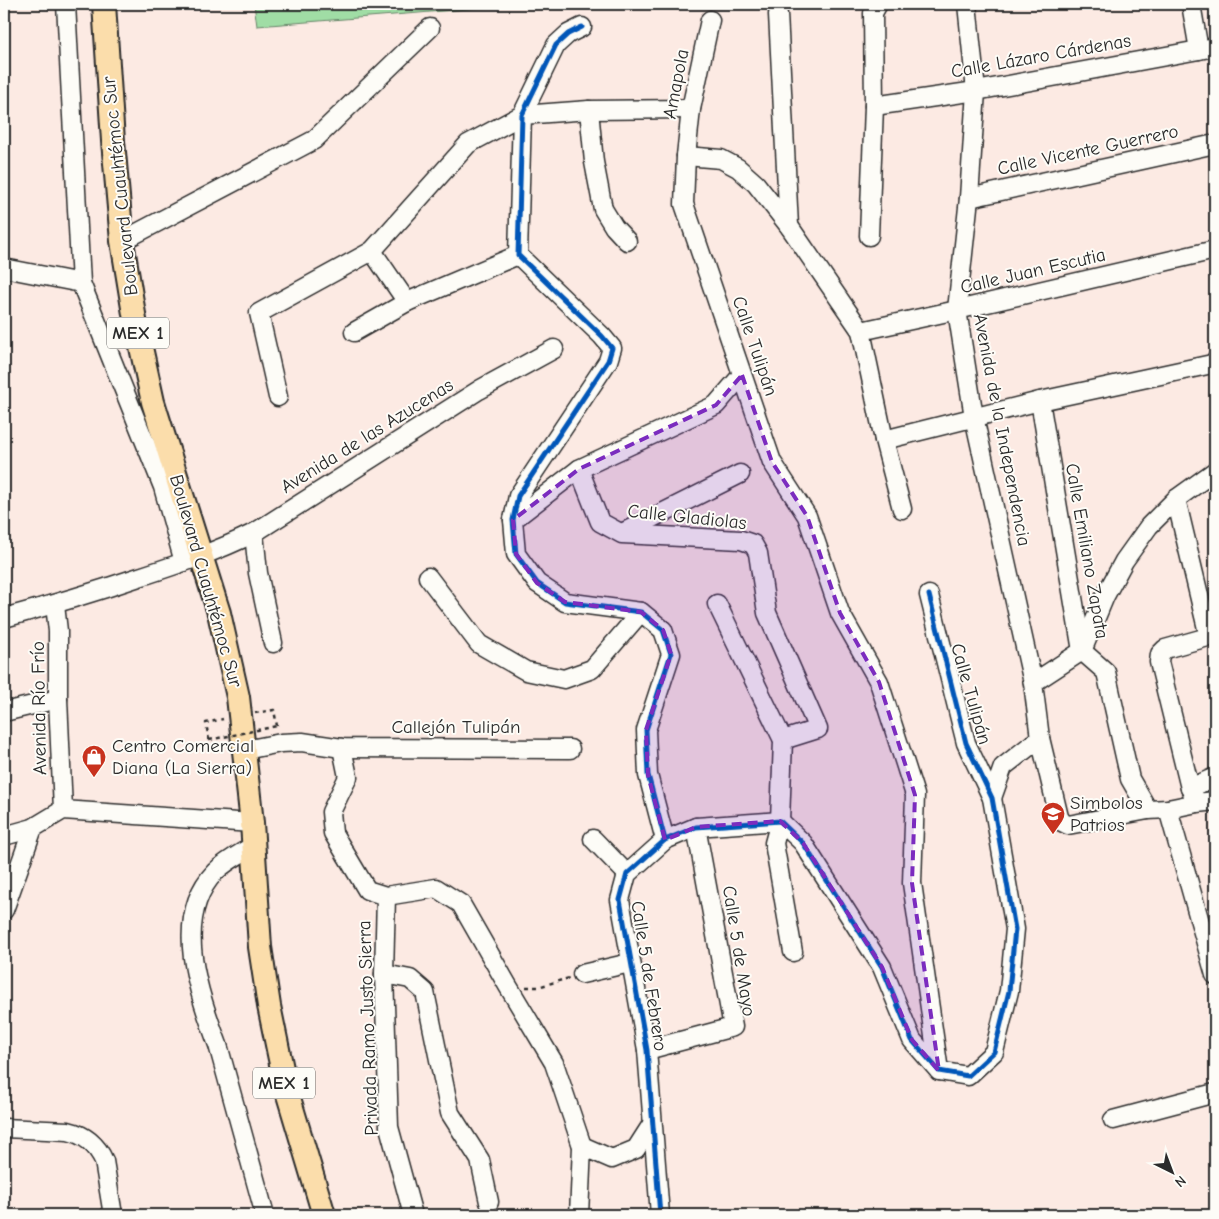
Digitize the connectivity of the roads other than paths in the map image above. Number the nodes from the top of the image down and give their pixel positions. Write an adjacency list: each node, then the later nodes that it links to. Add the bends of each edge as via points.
1 (66, 4): 27 (street)
2 (104, 4): 21 (main road, Boulevard Cuauhtémoc Sur / MEX 1)
3 (966, 4): 11 (street, Avenida de la Independencia)
4 (1191, 4): 10 (street)
5 (877, 5): 12 (street, via 873,13)
6 (778, 14): 19 (street)
7 (710, 20): 14 (street, Amapola)
8 (582, 27): 15 (street, via 556,45)
9 (430, 28): 21 (street, via 314,140)
10 (1211, 49): 11 (street, Calle Lázaro Cárdenas)
11 (976, 91): 12 (street, Calle Lázaro Cárdenas); 18 (street, Avenida de la Independencia)
12 (874, 106): 20 (street)
13 (589, 110): 14 (street); 15 (street); 22 (street, via 603,209)
14 (691, 110): 17 (street, Amapola)
15 (522, 115): 24 (street, via 468,144); 25 (street)
16 (1215, 144): 18 (street, Calle Vicente Guerrero)
17 (686, 156): 19 (street, via 721,159 738,168 756,184); 34 (street, Calle Tulipán, via 684,204)
18 (969, 198): 29 (street, Avenida de la Independencia)
19 (789, 226): 30 (street)
20 (869, 236)
21 (122, 241): 47 (main road, Boulevard Cuauhtémoc Sur / MEX 1, via 153,402)
22 (627, 241)
23 (1215, 250): 29 (street, Calle Juan Escutia)
24 (372, 251): 28 (street); 35 (street, via 259,313)
25 (518, 255): 28 (street); 44 (street, via 612,348 608,361 518,496)
26 (4, 268): 27 (street)
27 (81, 284): 47 (street)
28 (406, 302): 31 (street)
29 (957, 310): 30 (street, Calle Juan Escutia); 37 (street, Avenida de la Independencia)
30 (861, 331): 38 (street)
31 (354, 332)
32 (554, 349): 45 (street, Avenida de las Azucenas, via 479,390)
33 (1215, 361): 36 (street)
34 (742, 375): 39 (street, via 716,405); 89 (street, Calle Tulipán, via 772,462 807,516 840,613 879,682 915,795 912,883)
35 (278, 397)
36 (1040, 401): 37 (street); 56 (street, Calle Emiliano Zapata)
37 (974, 417): 38 (street); 57 (street, Avenida de la Independencia)
38 (884, 440): 43 (street)
39 (579, 469): 44 (street); 46 (street, Calle Gladiolas, via 600,522)
40 (1215, 471): 42 (street)
41 (740, 474): 46 (street)
42 (1176, 499): 54 (street); 56 (street, via 1149,526 1124,561)
43 (902, 509)
44 (513, 520): 52 (street, via 516,554 537,583 565,602)
45 (254, 533): 47 (street, Avenida de las Azucenas); 55 (street, via 258,573)
46 (622, 534): 61 (street, Calle Gladiolas, via 741,540 752,544 758,553 768,613 818,729)
47 (193, 559): 51 (street, Avenida de las Azucenas); 64 (main road, Boulevard Cuauhtémoc Sur / MEX 1, via 219,612 240,706)
48 (428, 577): 52 (street, via 479,644 526,671 564,679 592,669)
49 (929, 595): 67 (street, Calle Tulipán, via 966,742)
50 (718, 604): 61 (street)
51 (55, 605): 53 (street, Avenida de las Azucenas); 58 (street, Avenida Río Frío)
52 (641, 612): 78 (street, via 663,630 671,654 646,730 648,775)
53 (4, 618)
54 (1212, 636): 66 (street, via 1165,649 1159,662)
55 (273, 643)
56 (1082, 651): 57 (street); 71 (street, Calle Emiliano Zapata, via 1106,672 1130,779)
57 (1034, 683): 60 (street, Avenida de la Independencia)
58 (58, 700): 59 (street); 70 (street, Avenida Río Frío)
59 (4, 712)
60 (1040, 738): 67 (street, via 1003,767); 71 (street, Avenida de la Independencia, via 1062,822 1068,825)
61 (783, 740): 72 (street)
62 (342, 748): 63 (street, Callejón Tulipán); 64 (street, Callejón Tulipán, via 302,742); 81 (street, via 348,777 331,812 333,833 367,890)
63 (570, 749)
64 (245, 750): 73 (main road, Boulevard Cuauhtémoc Sur / MEX 1)
65 (1215, 777): 66 (street)
66 (1194, 795): 68 (street); 69 (street)
67 (992, 798): 89 (street, via 1014,929 1009,991 994,1052 968,1076)
68 (1215, 801)
69 (1168, 809): 71 (street); 87 (street)
70 (63, 810): 73 (street); 75 (street)
71 (1148, 810)
72 (780, 821): 74 (street); 83 (street, via 774,843); 89 (street, via 803,843 882,967 912,1040)
73 (252, 823): 79 (main road, Boulevard Cuauhtémoc Sur / MEX 1)
74 (696, 827): 78 (street); 88 (street, Calle 5 de Mayo, via 733,1027)
75 (33, 828): 76 (street); 82 (street)
76 (4, 836)
77 (593, 839): 80 (street)
78 (664, 840): 80 (street)
79 (253, 846): 97 (street, via 225,863 205,886 198,902 191,938 193,962); 98 (main road, Boulevard Cuauhtémoc Sur / MEX 1, via 260,946 269,1006 286,1088)
80 (627, 874): 84 (street, Calle 5 de Febrero, via 620,900)
81 (386, 896): 85 (street, Privada Ramo Justo Sierra); 94 (street, via 436,888 461,904 516,986 554,1063)
82 (4, 910)
83 (793, 952)
84 (630, 963): 86 (street); 88 (street, Calle 5 de Febrero)
85 (384, 974): 95 (street, via 410,979 425,992 450,1113 480,1160); 99 (street, Privada Ramo Justo Sierra, via 389,1128)
86 (582, 974)
87 (1215, 975)
88 (647, 1050): 92 (street, Calle 5 de Febrero)
89 (939, 1071)
90 (1215, 1094): 91 (street)
91 (1113, 1120)
92 (652, 1124): 94 (street, via 636,1149 612,1159); 101 (street, Calle 5 de Febrero)
93 (4, 1128): 96 (street, via 68,1131 89,1140 104,1161)
94 (582, 1146): 100 (street)
95 (489, 1202)
96 (113, 1215)
97 (265, 1215)
98 (324, 1215)
99 (413, 1215)
100 (580, 1215)
101 (660, 1215)

